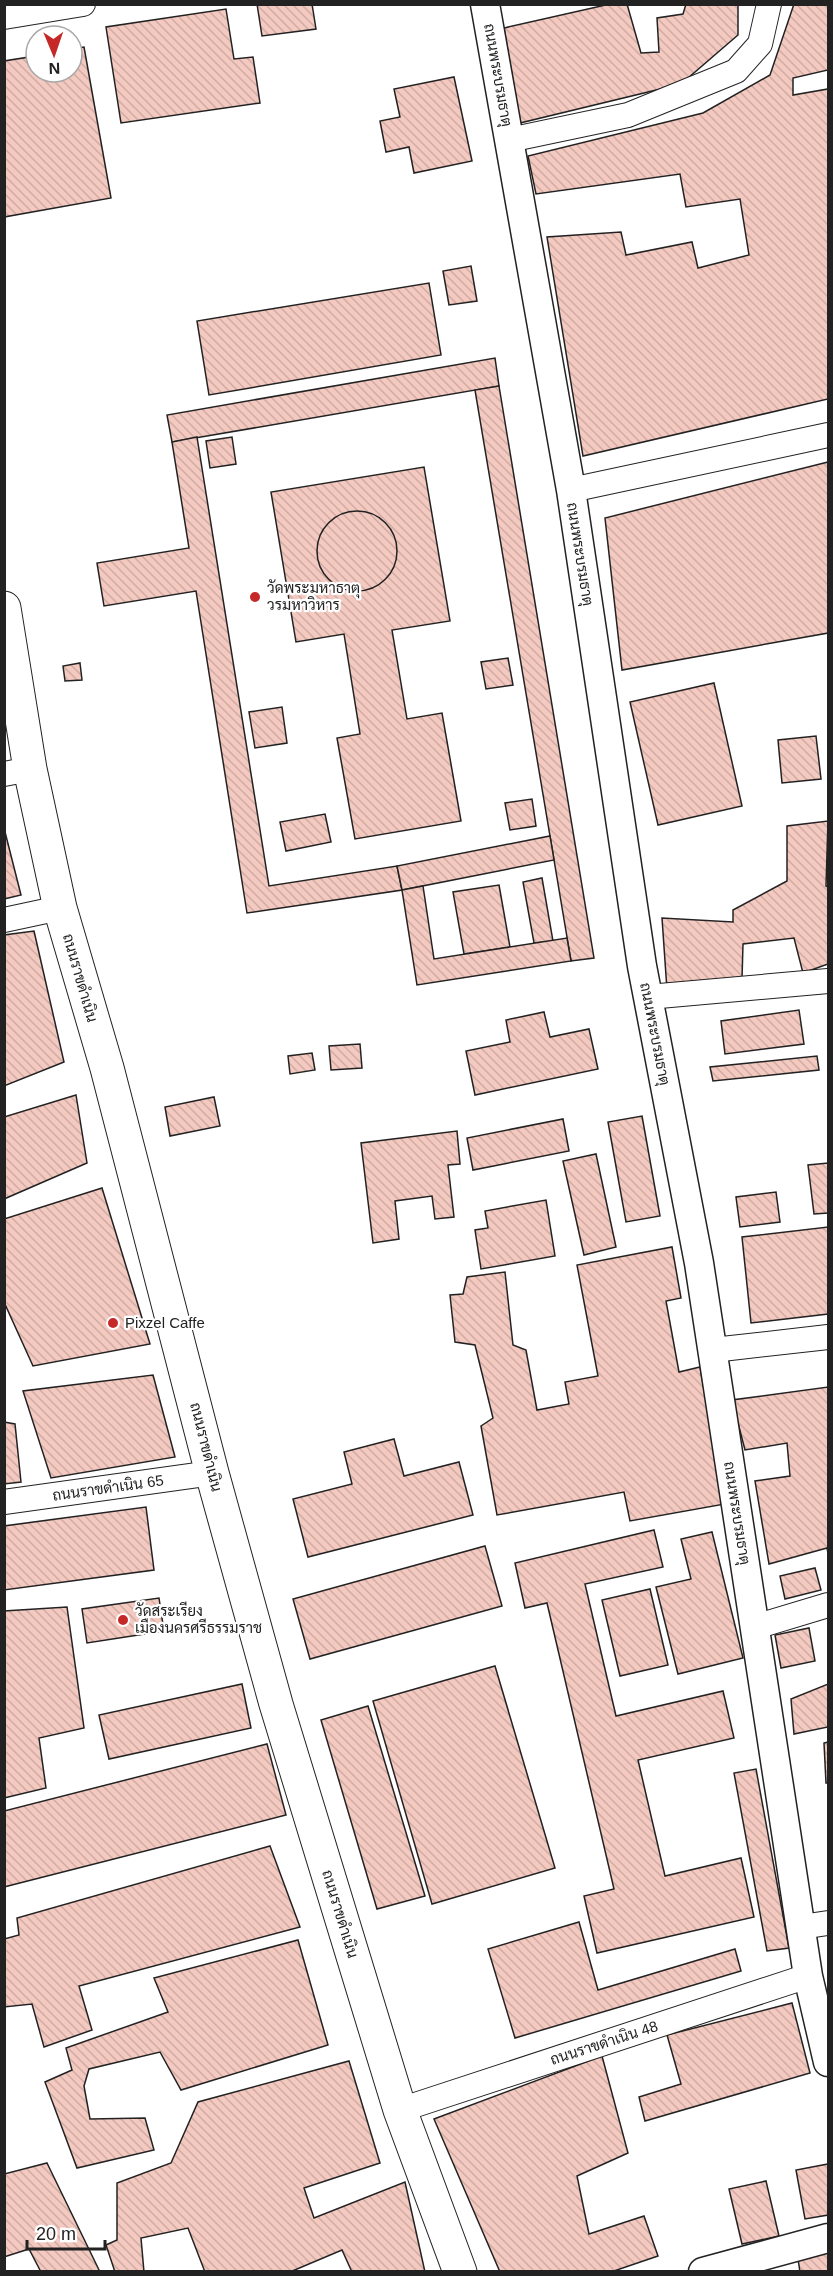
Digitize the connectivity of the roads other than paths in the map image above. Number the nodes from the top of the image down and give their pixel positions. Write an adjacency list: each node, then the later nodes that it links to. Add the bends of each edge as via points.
1 (83, 4): 4 (street)
2 (486, 4): 5 (street, ถนนพระบรมธาตุ)
3 (770, 4): 5 (street, via 760,44 736,72 627,115)
4 (4, 17)
5 (509, 140): 7 (street, ถนนพระบรมธาตุ)
6 (828, 435): 7 (street)
7 (571, 490): 13 (street, ถนนพระบรมธาตุ)
8 (4, 608): 9 (main road, ถนนราขดำเนิน)
9 (17, 771): 10 (main road, ถนนราขดำเนิน)
10 (60, 908): 11 (street); 16 (main road, ถนนราขดำเนิน, via 107,1068)
11 (4, 920)
12 (828, 981): 13 (street)
13 (648, 998): 15 (street, ถนนพระบรมธาตุ)
14 (828, 1337): 15 (street)
15 (712, 1350): 19 (street, ถนนพระบรมธาตุ)
16 (212, 1473): 17 (street, ถนนราขดำเนิน 65); 23 (main road, ถนนราขดำเนิน, via 276,1704)
17 (4, 1502)
18 (828, 1605): 19 (street)
19 (755, 1627): 20 (street, ถนนพระบรมธาตุ)
20 (815, 1925): 21 (street, ถนนพระบรมธาตุ)
21 (808, 1976): 22 (street, ถนนพระบรมธาตุ); 23 (street, ถนนราขดำเนิน 48)
22 (828, 2062)
23 (400, 2110): 25 (main road, ถนนราขดำเนิน)
24 (828, 2238): 26 (street)
25 (460, 2271)
26 (703, 2271)

